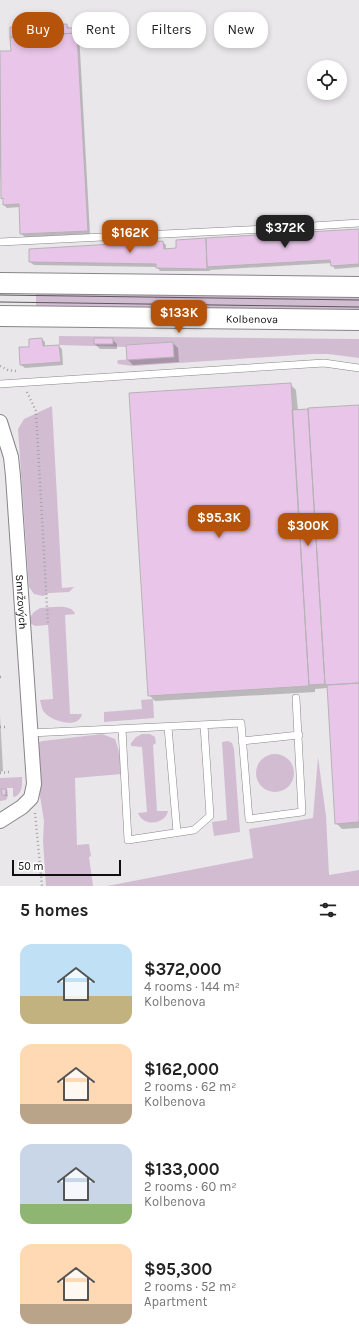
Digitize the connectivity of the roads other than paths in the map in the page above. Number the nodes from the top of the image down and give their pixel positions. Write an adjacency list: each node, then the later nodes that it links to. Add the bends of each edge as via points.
1 (359, 223): 2 (lane)
2 (0, 242)
3 (0, 283): 4 (main road)
4 (359, 287)
5 (0, 316): 6 (main road, Kolbenova)
6 (359, 320)
7 (359, 368): 8 (lane, via 324,363)
8 (0, 384)
9 (0, 422): 14 (street, Smržových, via 13,476)
10 (296, 698): 15 (lane)
11 (204, 725): 12 (lane); 16 (lane, via 241,723); 18 (lane, via 210,816 194,830)
12 (168, 727): 13 (lane); 18 (lane)
13 (122, 729): 14 (lane); 18 (lane, via 128,840)
14 (30, 733): 17 (street, Smržových, via 34,784 31,798)
15 (299, 735): 16 (lane); 16 (lane, via 302,812 250,819)
16 (242, 741)
17 (0, 821)
18 (177, 832)

